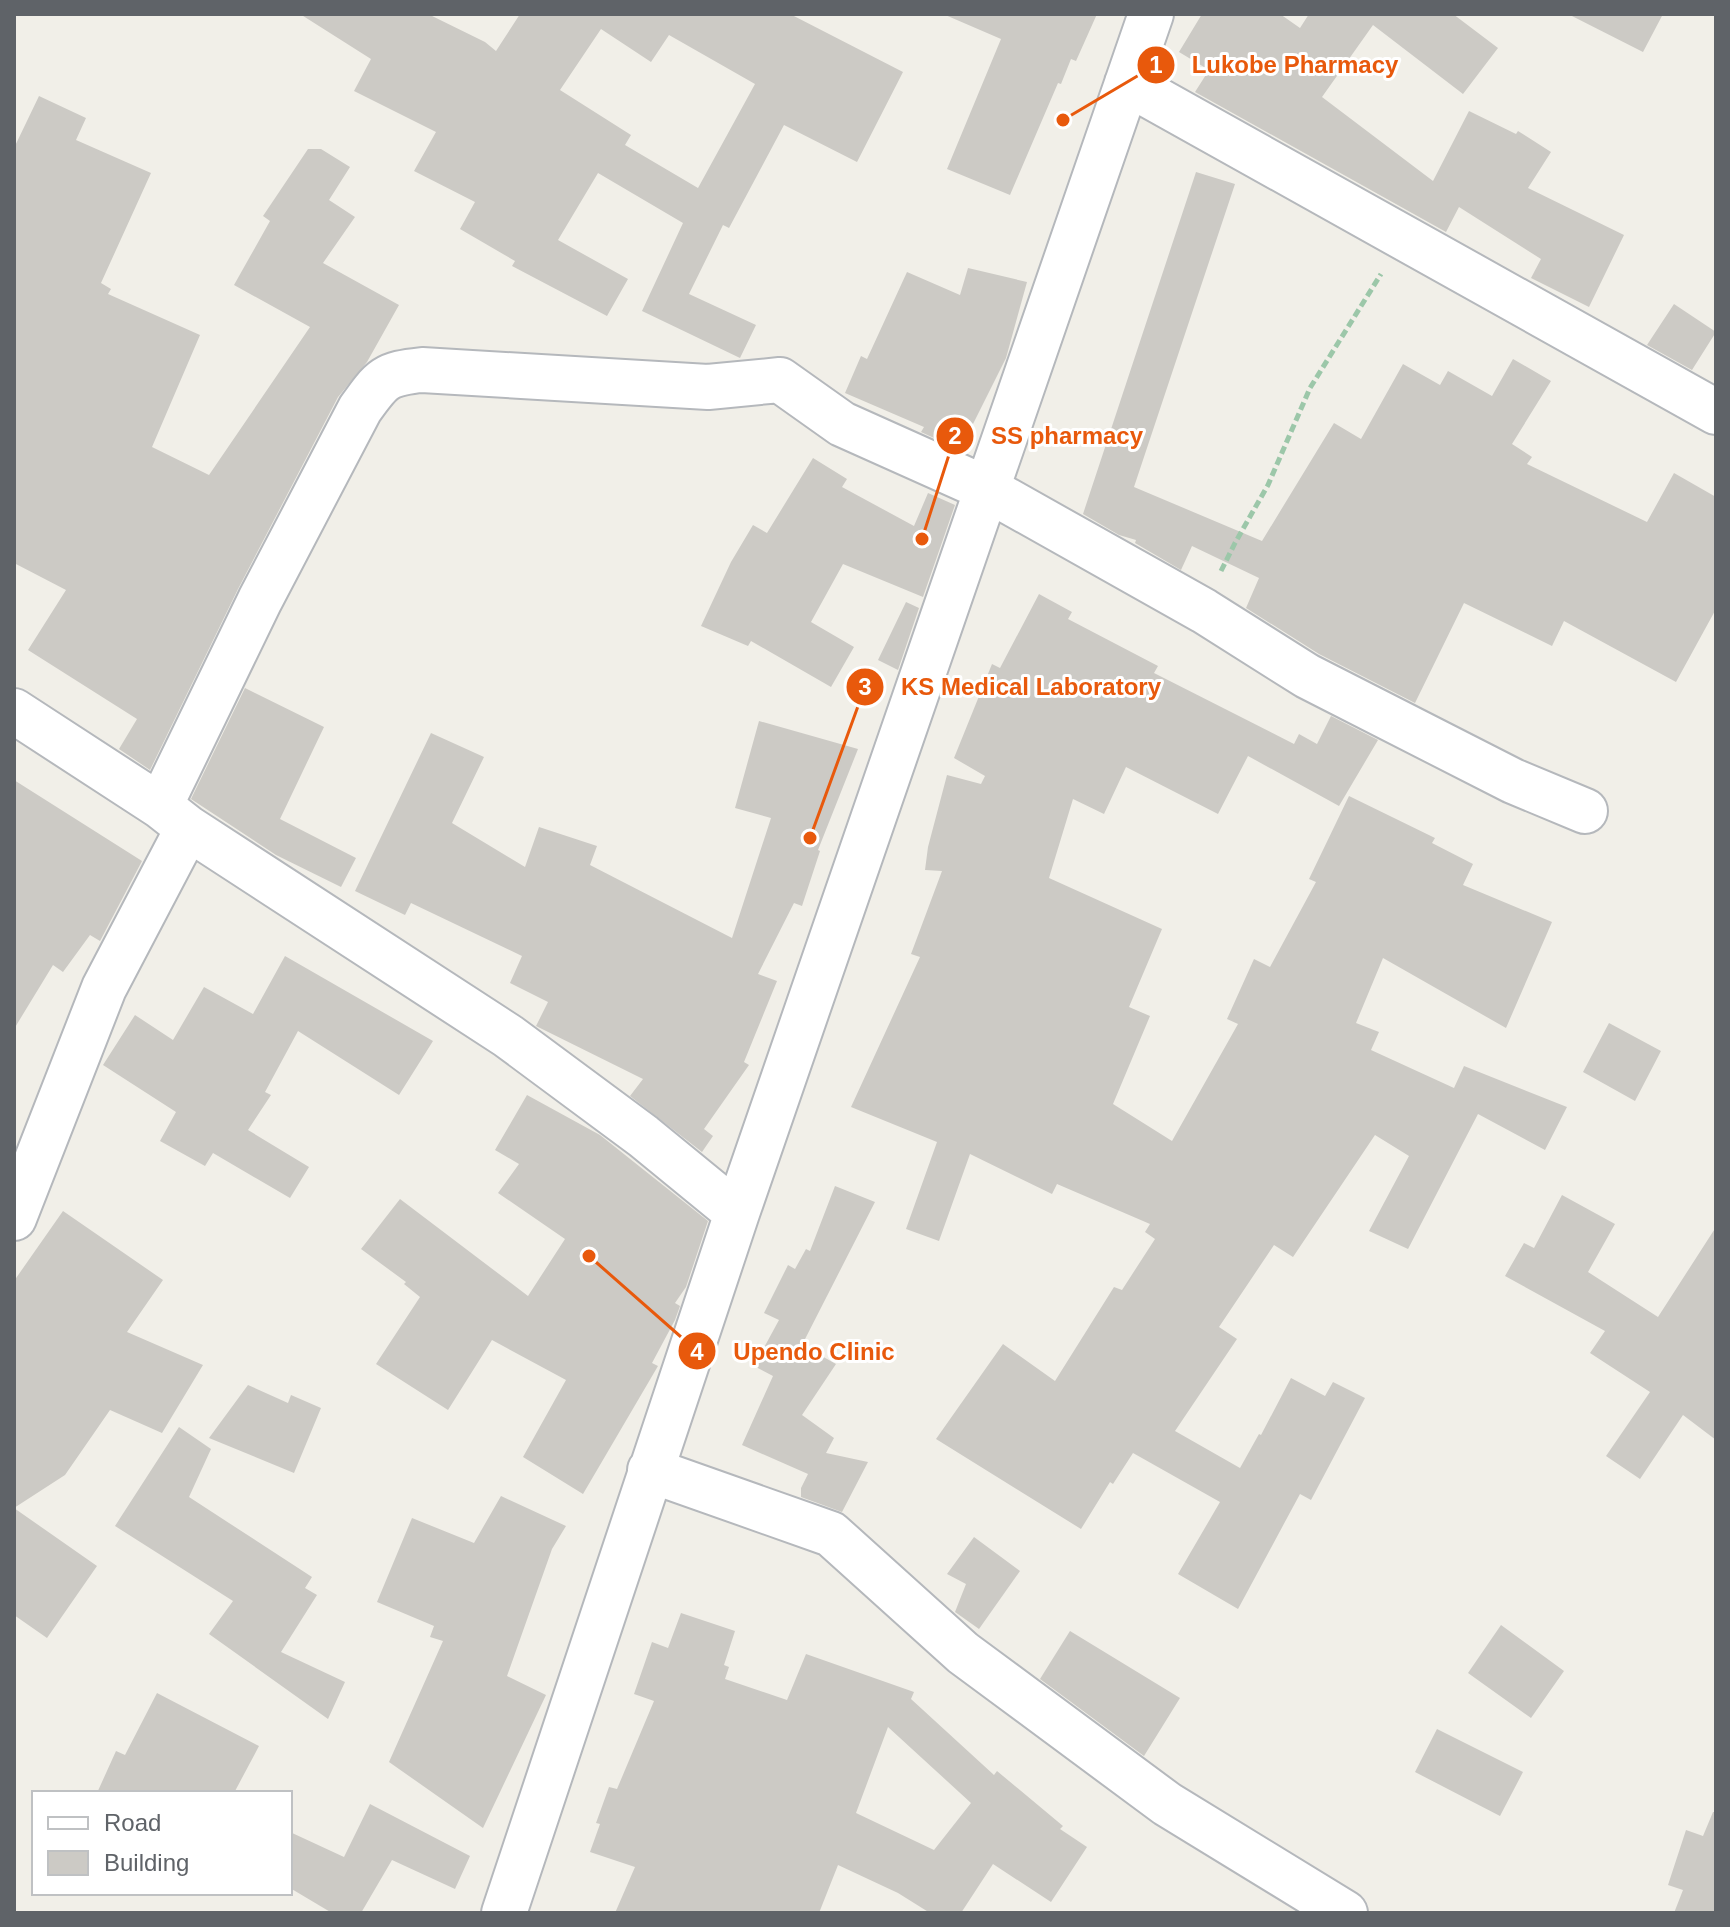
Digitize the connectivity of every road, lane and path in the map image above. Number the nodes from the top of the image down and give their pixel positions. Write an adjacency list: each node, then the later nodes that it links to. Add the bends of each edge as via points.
1 (1151, 14): 2 (street)
2 (1127, 83): 3 (street); 5 (street)
3 (1403, 239): 4 (street); 6 (path, via 1310,388)
4 (1716, 412)
5 (987, 489): 6 (street); 9 (street, via 842,424 780,380 708,387 422,370 393,373 375,387 260,600); 10 (street)
6 (1204, 611): 8 (street, via 1307,676 1513,781)
7 (14, 711): 9 (street)
8 (1585, 811)
9 (174, 817): 10 (street, via 508,1036); 11 (street)
10 (737, 1213): 12 (street)
11 (14, 1218)
12 (650, 1470): 13 (street); 14 (street, via 831,1534 963,1653 1141,1785)
13 (504, 1913)
14 (1345, 1913)

